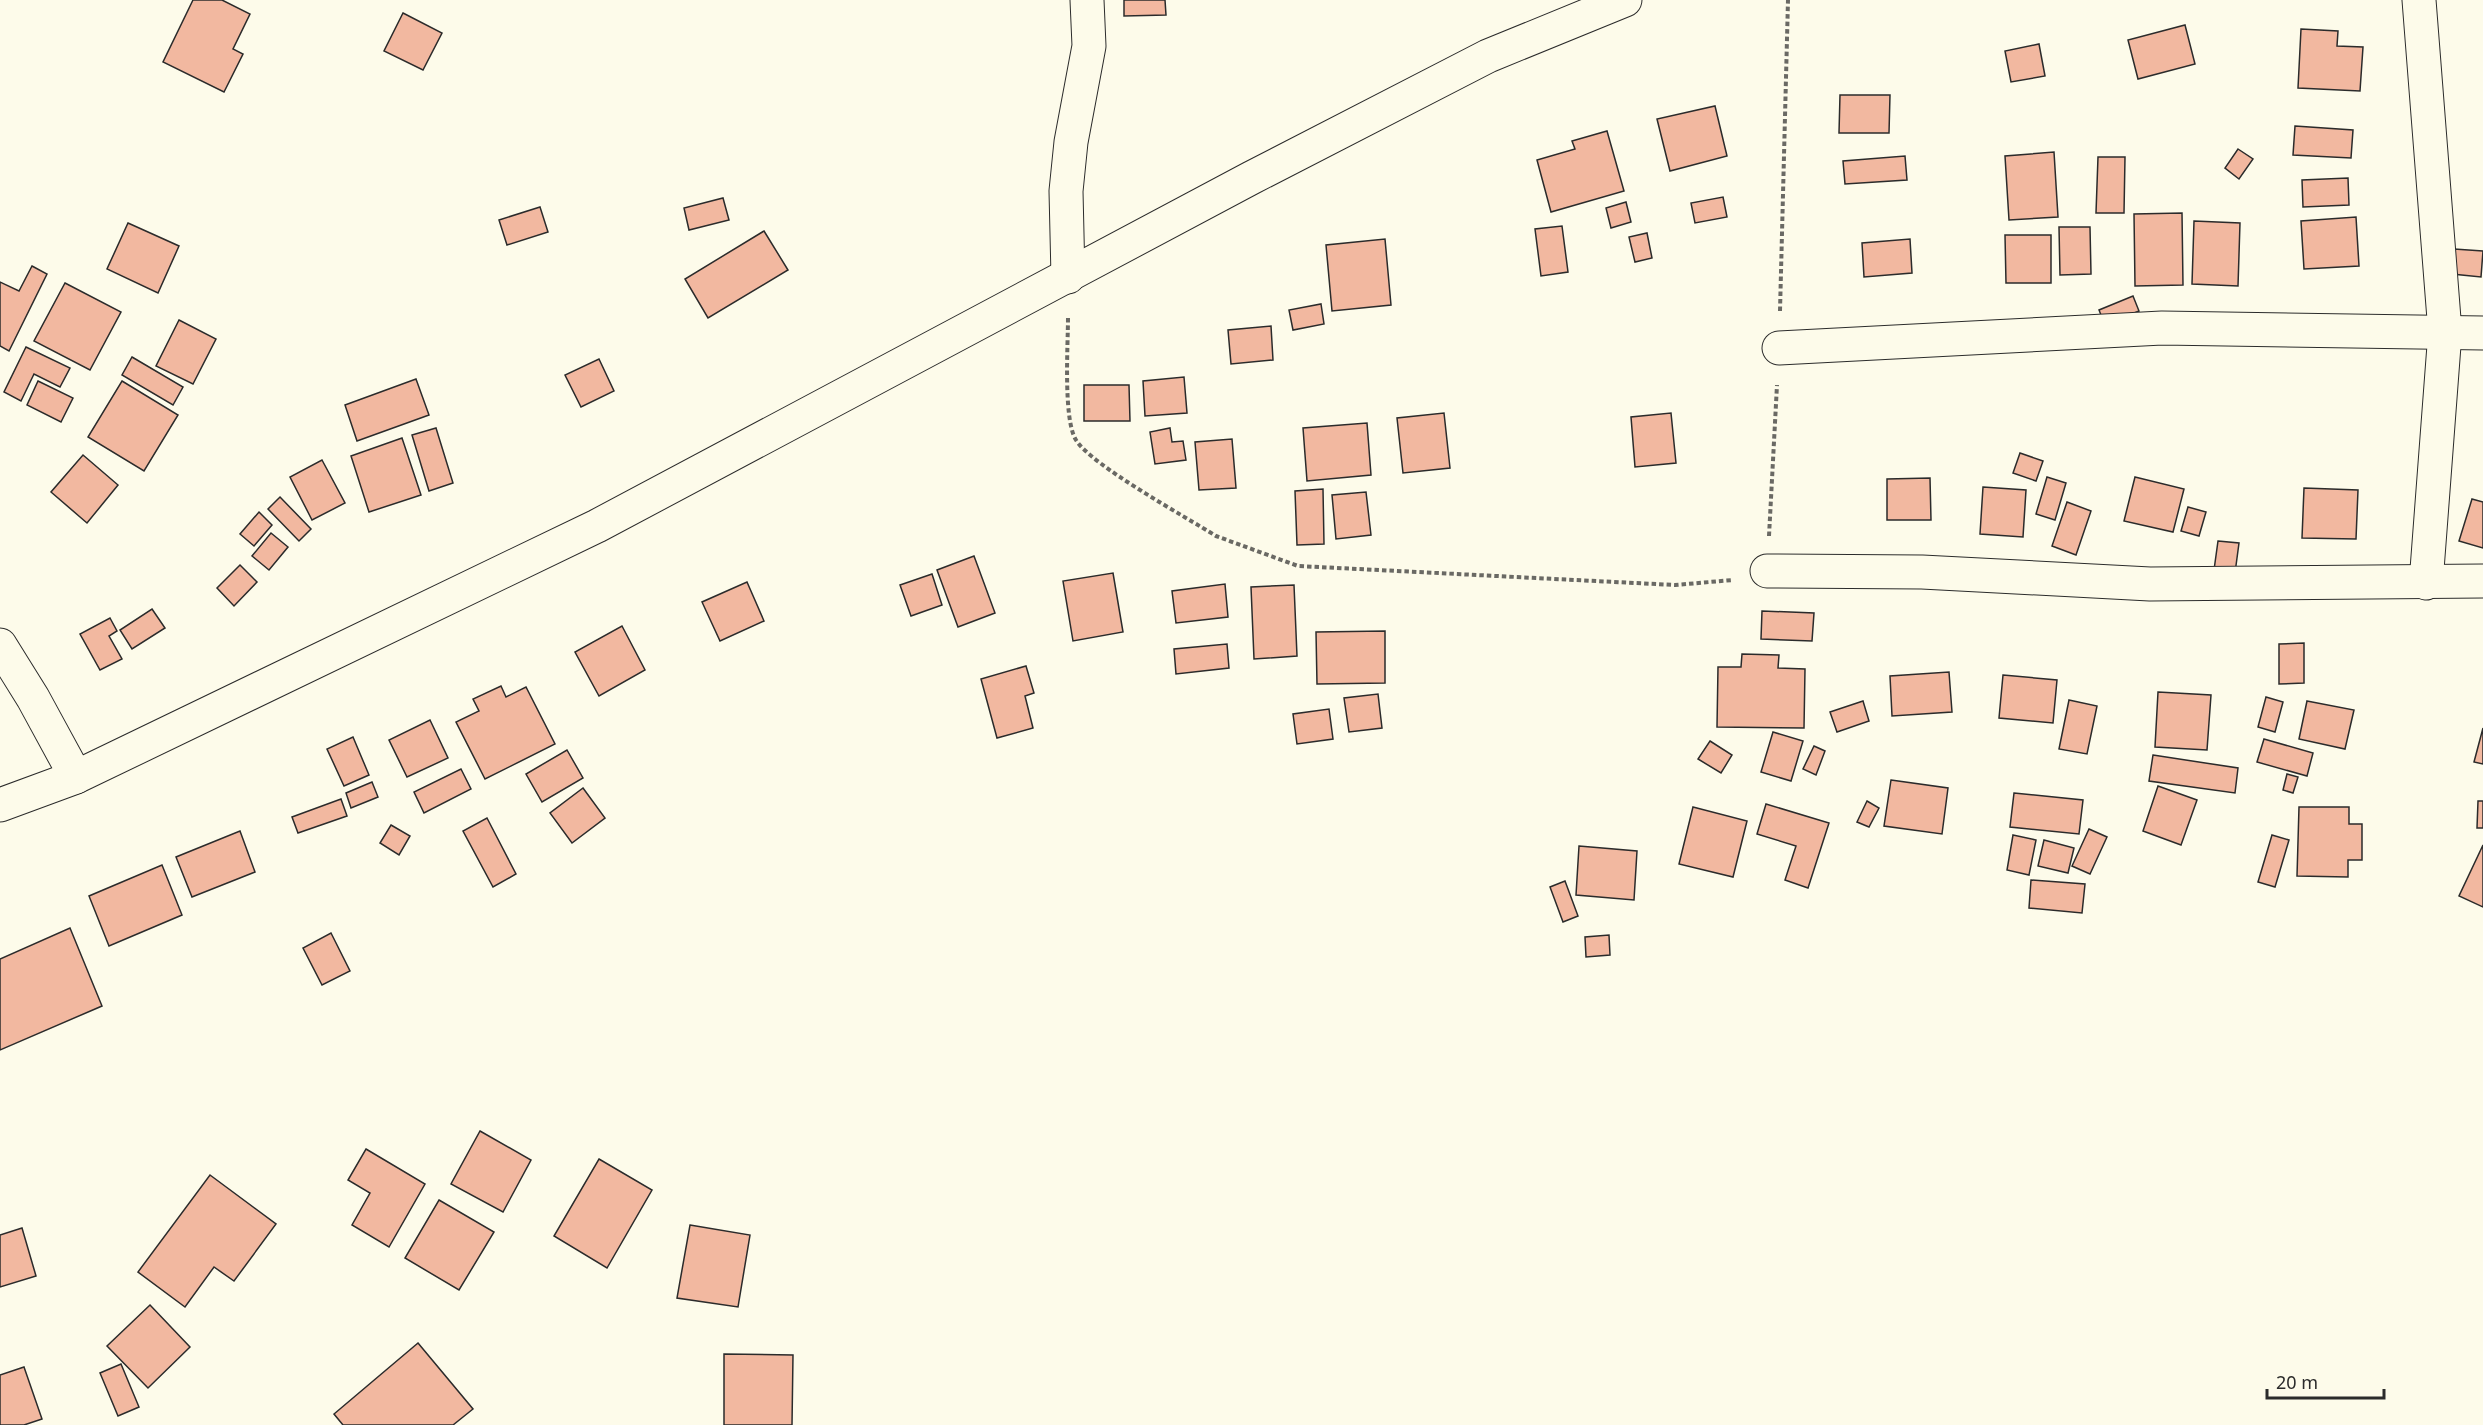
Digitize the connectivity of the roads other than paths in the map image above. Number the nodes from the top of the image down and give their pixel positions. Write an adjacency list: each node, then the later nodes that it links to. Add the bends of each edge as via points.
1 (1087, 0): 4 (main road, via 1089,46 1066,191)
2 (1625, 0): 4 (main road, via 1488,56)
3 (2419, 0): 5 (main road)
4 (1068, 278): 12 (main road, via 597,526)
5 (2445, 332): 6 (main road); 7 (main road, via 2162,328); 10 (main road)
6 (2483, 333)
7 (1779, 348)
8 (1767, 572): 10 (main road, via 1922,572 2150,584)
9 (2483, 581): 10 (main road)
10 (2426, 583)
11 (0, 645): 12 (main road)
12 (76, 777): 13 (main road)
13 (0, 805)

